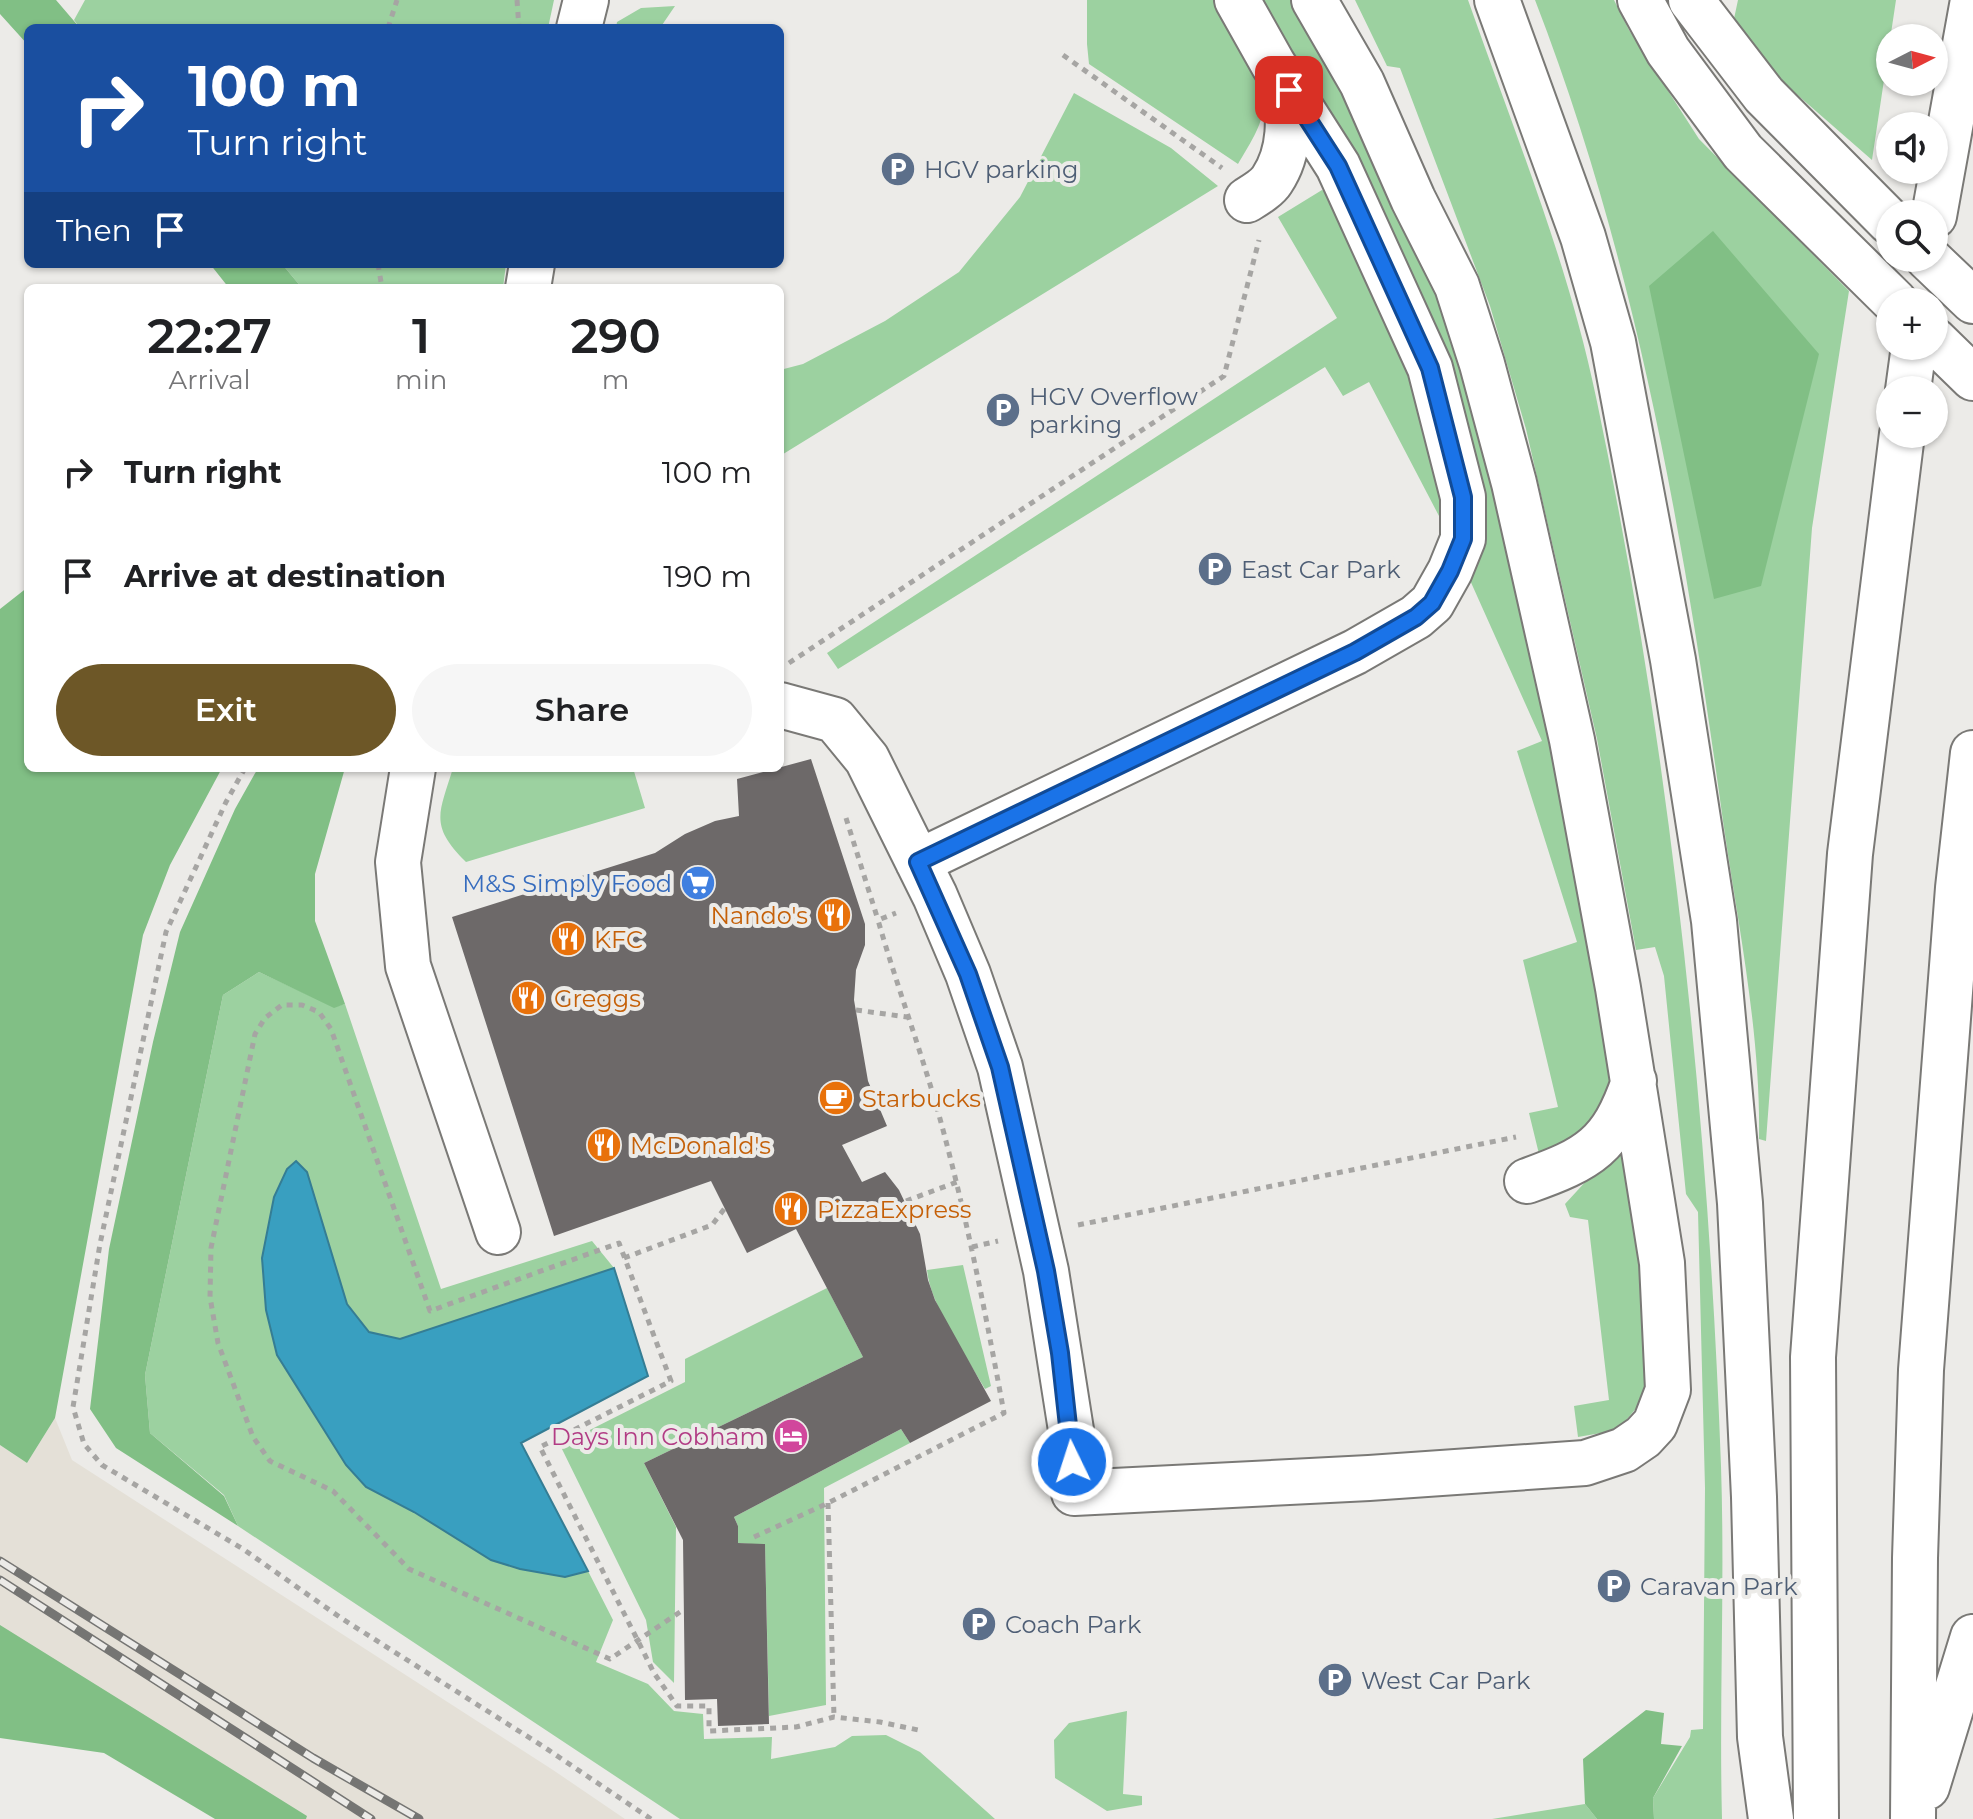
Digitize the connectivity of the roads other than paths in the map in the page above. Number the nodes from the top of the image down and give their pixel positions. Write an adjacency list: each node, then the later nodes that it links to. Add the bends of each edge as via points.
1 (586, 0): 8 (main road)
2 (1237, 0): 9 (main road)
3 (1314, 0): 23 (main road, via 1362,83 1457,286 1482,364 1569,725)
4 (1497, 0): 27 (main road, via 1583,237 1613,342 1673,660 1714,921 1740,1203 1760,1737)
5 (1640, 0): 14 (main road, via 1668,51 1743,152)
6 (1691, 0): 12 (main road, via 1764,95)
7 (1973, 0): 11 (main road)
8 (580, 24)
9 (1273, 64): 10 (main road, via 1286,99 1287,143 1272,182); 22 (main road, via 1338,166 1430,368 1463,497 1463,539 1450,571 1432,603 1416,617 1355,652)
10 (1247, 200)
11 (1937, 200)
12 (1876, 208)
13 (1943, 272): 15 (main road)
14 (1881, 288)
15 (1973, 301)
16 (1948, 354): 17 (main road)
17 (1973, 378)
18 (1900, 448): 28 (main road, via 1850,854 1813,1357)
19 (784, 706): 22 (main road, via 835,720 867,759)
20 (1973, 753): 29 (main road, via 1921,1370)
21 (412, 772): 25 (main road, via 398,862 408,966)
22 (918, 862): 23 (main road, via 968,974 1000,1067 1060,1353 1074,1493 1585,1463 1624,1450 1643,1437 1655,1424 1668,1390 1662,1263)
23 (1634, 1081): 24 (main road, via 1624,1109 1599,1147)
24 (1527, 1181)
25 (498, 1232)
26 (1973, 1637): 29 (main road)
27 (1771, 1819)
28 (1816, 1819)
29 (1915, 1819)

